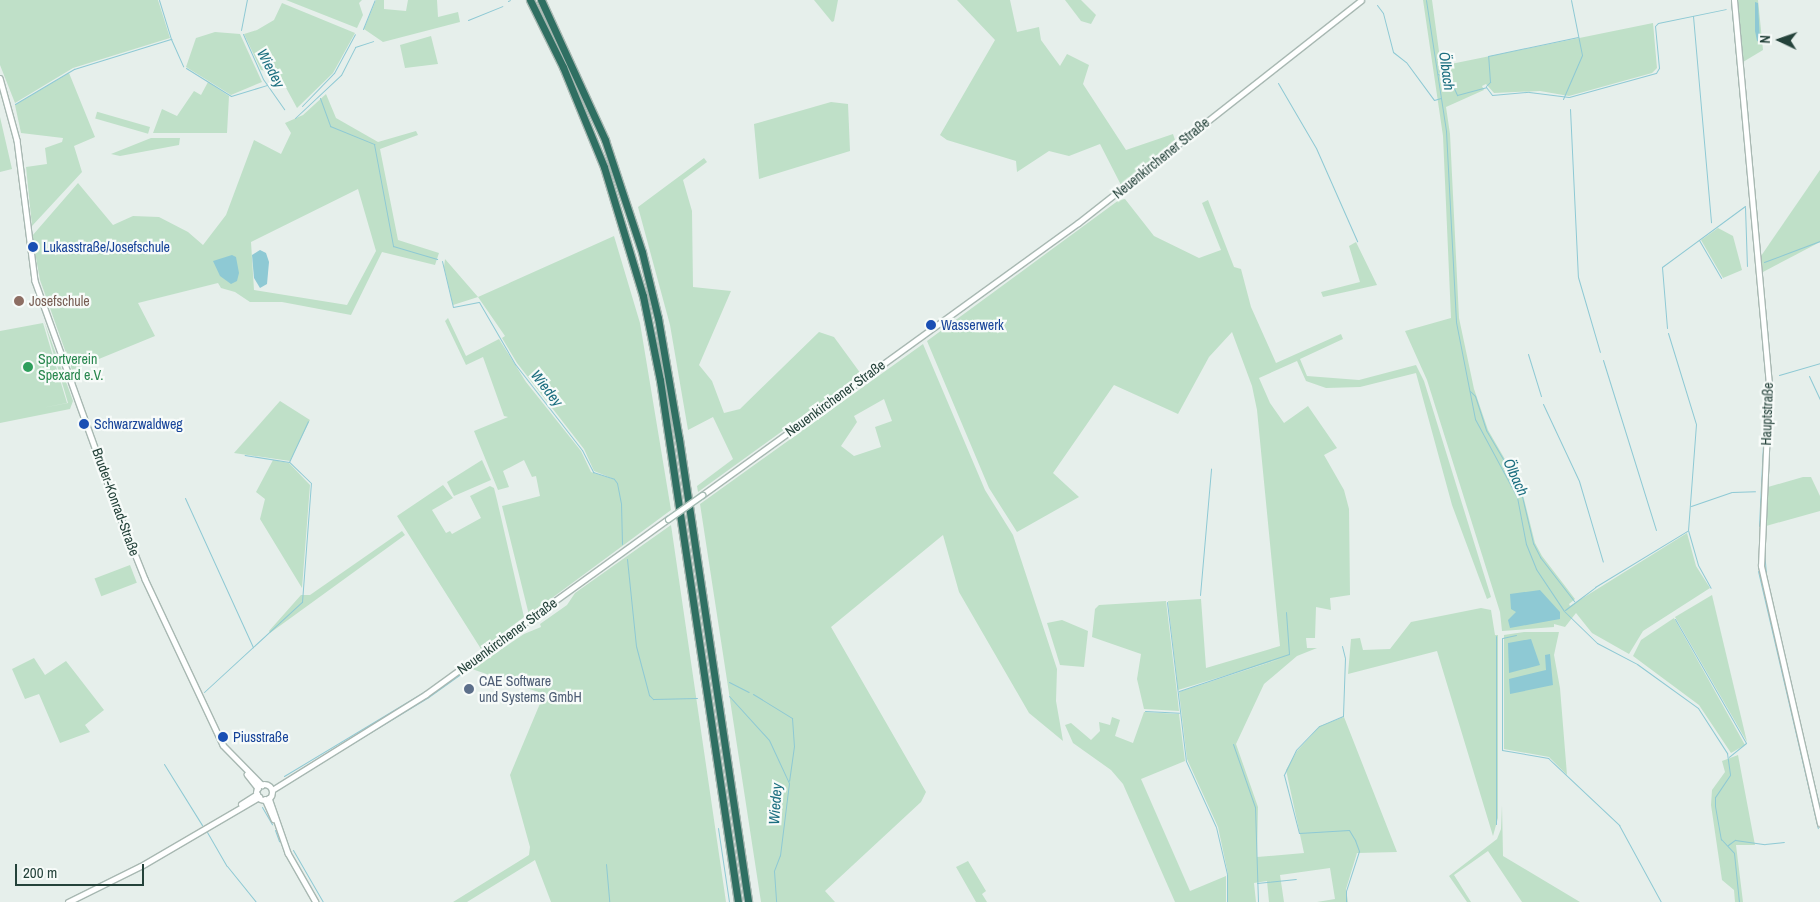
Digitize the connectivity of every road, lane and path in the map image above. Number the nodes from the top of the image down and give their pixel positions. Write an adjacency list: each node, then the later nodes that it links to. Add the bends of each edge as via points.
1 (530, 0): 11 (highway, via 567,74 604,167 643,296 662,388)
2 (541, 0): 12 (highway, via 605,140 642,252 654,301 678,430)
3 (1361, 0): 6 (main road, Neuenkirchener Straße, bridge, via 1078,223 702,495 426,694)
4 (1734, 0): 8 (main road, Hauptstraße, via 1769,382 1760,566)
5 (0, 78): 7 (street, Bruder-Konrad-Straße, via 15,128 29,250 48,318 145,579 222,745)
6 (270, 788): 7 (main road); 7 (main road)
7 (262, 793): 9 (main road, via 141,866); 10 (street, Bruder-Konrad-Straße, via 288,853)
8 (1820, 823)
9 (68, 902)
10 (316, 902)
11 (738, 902)
12 (748, 902)

